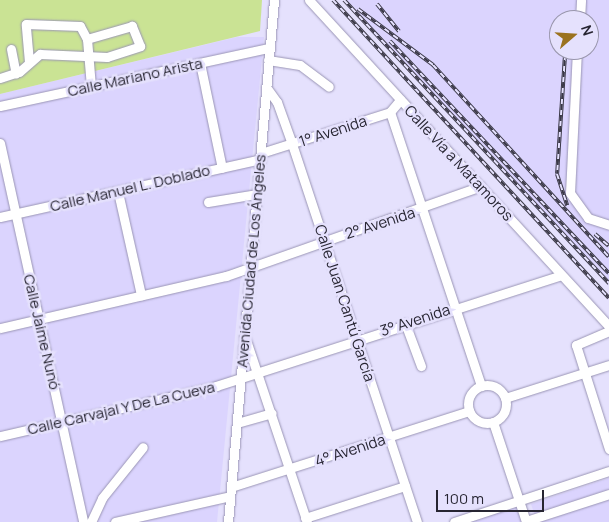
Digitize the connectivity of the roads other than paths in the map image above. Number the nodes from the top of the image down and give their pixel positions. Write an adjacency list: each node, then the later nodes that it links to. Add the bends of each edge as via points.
1 (274, 0): 4 (street, Avenida Ciudad de Los Ángeles)
2 (309, 0): 16 (street, Calle Vía a Matamoros)
3 (87, 39): 6 (street); 6 (street, via 132,26 140,46 122,55); 9 (street, via 76,25 28,23 25,29)
4 (269, 48): 7 (street, Avenida Ciudad de Los Ángeles); 10 (street, Calle Mariano Arista)
5 (11, 49): 11 (street)
6 (87, 56): 9 (street, via 47,53); 13 (street)
7 (268, 60): 14 (street, Avenida Ciudad de Los Ángeles); 15 (street, via 300,65)
8 (577, 60): 30 (street, via 570,193 588,218)
9 (29, 62): 11 (street)
10 (200, 63): 13 (street, Calle Mariano Arista); 22 (street)
11 (16, 74): 12 (street)
12 (0, 78)
13 (91, 86): 17 (street, Calle Mariano Arista)
14 (266, 87): 20 (street, Calle Juan Cantú García, via 277,102); 21 (street, Avenida Ciudad de Los Ángeles)
15 (329, 87)
16 (400, 100): 18 (street); 23 (street, Calle Vía a Matamoros)
17 (0, 106)
18 (390, 112): 20 (street, 1° Avenida); 27 (street)
19 (0, 143): 28 (street, Calle Jaime Nunó)
20 (292, 144): 21 (street, 1° Avenida); 31 (street, Calle Juan Cantú García)
21 (261, 156): 22 (street, Calle Manuel L. Doblado); 25 (street, Avenida Ciudad de Los Ángeles)
22 (222, 168): 24 (street, Calle Manuel L. Doblado)
23 (481, 186): 27 (street, 2° Avenida); 33 (street, Calle Vía a Matamoros)
24 (118, 192): 28 (street, Calle Manuel L. Doblado); 34 (street)
25 (257, 194): 26 (street); 32 (street, Avenida Ciudad de Los Ángeles)
26 (208, 202)
27 (422, 209): 31 (street, 2° Avenida); 35 (street)
28 (15, 214): 29 (street, Calle Manuel L. Doblado); 36 (street, Calle Jaime Nunó)
29 (0, 217)
30 (609, 225)
31 (324, 241): 32 (street, 2° Avenida); 42 (street, Calle Juan Cantú García)
32 (250, 268): 34 (street, 2° Avenida); 41 (street, Avenida Ciudad de Los Ángeles)
33 (561, 275): 35 (street, 3° Avenida); 38 (street, Calle Vía a Matamoros)
34 (142, 295): 36 (street, 2° Avenida)
35 (454, 307): 37 (street, 3° Avenida); 48 (street)
36 (39, 319): 39 (street, 2° Avenida); 53 (street, Calle Jaime Nunó)
37 (405, 323): 42 (street, 3° Avenida); 44 (street)
38 (609, 326)
39 (0, 328)
40 (609, 331): 46 (street, via 576,343)
41 (244, 334): 45 (street); 47 (street, Avenida Ciudad de Los Ángeles)
42 (356, 338): 45 (street, 3° Avenida); 56 (street, Calle Juan Cantú García)
43 (609, 365): 46 (street)
44 (421, 366)
45 (258, 372): 47 (street, 3° Avenida); 51 (street)
46 (584, 373): 49 (street); 58 (street)
47 (241, 376): 53 (street, Calle Carvajal Y De La Cueva); 54 (street, Avenida Ciudad de Los Ángeles)
48 (481, 386): 49 (street, via 495,387); 50 (street, via 472,393)
49 (505, 398): 52 (street, via 503,415)
50 (469, 411): 52 (street, via 482,423); 56 (street, 4° Avenida)
51 (272, 413): 54 (street); 59 (street)
52 (493, 422): 64 (street)
53 (62, 423): 55 (street, Calle Carvajal Y De La Cueva); 67 (street, Calle Jaime Nunó)
54 (237, 423): 62 (street, Avenida Ciudad de Los Ángeles)
55 (0, 436)
56 (390, 437): 59 (street, 4° Avenida); 61 (street, Calle Juan Cantú García)
57 (143, 447): 68 (street, via 102,498)
58 (609, 449)
59 (290, 470): 62 (street, 4° Avenida); 65 (street)
60 (609, 471): 64 (street)
61 (405, 486): 65 (street); 71 (street, Calle Juan Cantú García)
62 (231, 492): 69 (street, 4° Avenida); 70 (street, Avenida Ciudad de Los Ángeles)
63 (609, 494): 66 (street)
64 (519, 501): 66 (street); 72 (street)
65 (306, 520)
66 (526, 521)
67 (83, 522)
68 (91, 522)
69 (115, 522)
70 (228, 522)
71 (418, 522)
72 (454, 522)

